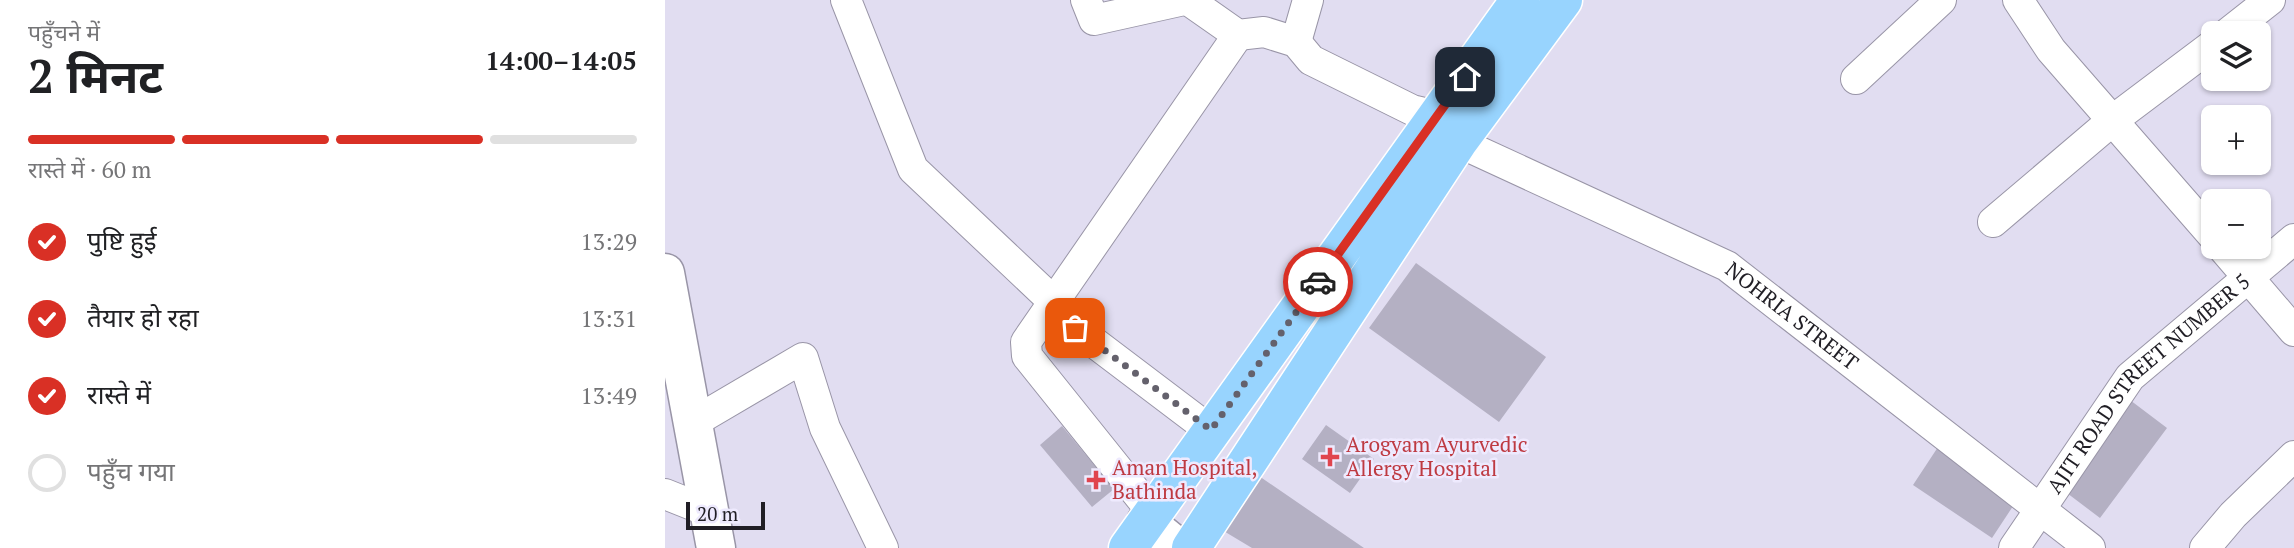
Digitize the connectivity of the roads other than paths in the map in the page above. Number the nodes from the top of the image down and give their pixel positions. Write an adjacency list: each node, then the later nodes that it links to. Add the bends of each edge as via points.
1 (846, 0): 23 (street, via 913,169)
2 (1086, 0): 3 (street, via 1094,20)
3 (1186, 0): 11 (street)
4 (1308, 0): 12 (street)
5 (1520, 0): 16 (highway)
6 (1563, 0): 16 (highway)
7 (1941, 0): 14 (street)
8 (2018, 0): 15 (street, via 2051,50)
9 (2270, 0): 10 (street)
10 (2243, 21)
11 (1238, 35): 12 (street, via 1264,32); 23 (street)
12 (1296, 42): 16 (street, NOHRIA STREET, via 1311,60)
13 (2201, 54): 15 (street)
14 (1856, 79)
15 (2113, 120): 17 (street); 18 (street)
16 (1448, 129): 26 (highway); 29 (street, NOHRIA STREET, via 1727,266); 34 (highway)
17 (1993, 222)
18 (2201, 222)
19 (2294, 239): 22 (street, AJIT ROAD STREET NUMBER 5)
20 (2233, 259): 22 (street)
21 (665, 273): 25 (street)
22 (2249, 278): 24 (street); 29 (street, AJIT ROAD STREET NUMBER 5, via 2130,377)
23 (1055, 303): 26 (street, via 1075,328); 30 (street, via 1026,342 1027,356)
24 (2294, 331)
25 (694, 422): 31 (street); 32 (street, via 803,358 825,428)
26 (1211, 430): 30 (highway)
27 (2294, 456): 37 (street, via 2233,514)
28 (665, 494): 31 (street)
29 (2041, 509): 35 (street, AJIT ROAD STREET NUMBER 5); 36 (street, NOHRIA STREET)
30 (1142, 528): 33 (street)
31 (713, 530)
32 (883, 548)
33 (1178, 548)
34 (1191, 548)
35 (2014, 548)
36 (2090, 548)
37 (2205, 548)

